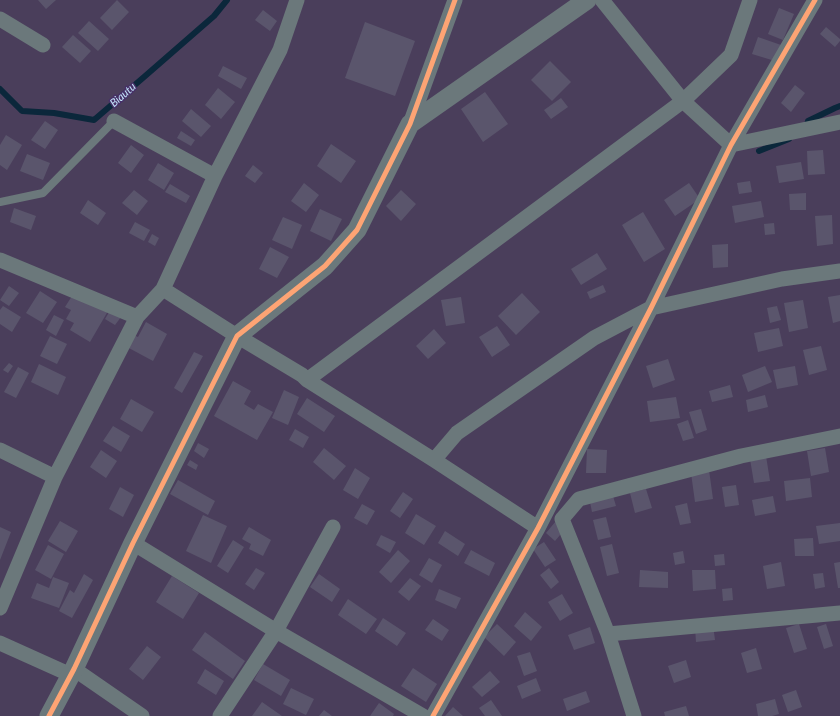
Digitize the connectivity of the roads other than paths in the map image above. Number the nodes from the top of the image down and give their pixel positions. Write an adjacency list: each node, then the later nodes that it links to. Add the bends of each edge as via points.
1 (297, 0): 14 (street, via 280,50)
2 (454, 0): 12 (street)
3 (587, 0): 12 (street)
4 (602, 0): 9 (street)
5 (750, 0): 9 (street, via 731,55)
6 (815, 0): 13 (street)
7 (0, 18): 8 (street)
8 (42, 45)
9 (683, 101): 13 (street); 22 (street)
10 (114, 121): 14 (street); 15 (lane, via 43,193)
11 (840, 122): 13 (street)
12 (410, 124): 21 (street, via 357,230 325,266)
13 (731, 145): 19 (street)
14 (215, 176): 18 (street)
15 (0, 200)
16 (0, 260): 20 (street)
17 (840, 271): 19 (street, via 782,279)
18 (163, 289): 20 (street); 21 (street)
19 (651, 308): 25 (street, via 594,338 457,433); 28 (street)
20 (136, 317): 26 (street)
21 (237, 336): 22 (street); 30 (street)
22 (307, 380): 25 (street)
23 (840, 436): 27 (street, via 741,456 579,499)
24 (0, 450): 26 (street)
25 (434, 460): 28 (street)
26 (55, 477): 31 (street)
27 (562, 519): 28 (street); 34 (street)
28 (541, 522): 41 (street)
29 (333, 527): 33 (street)
30 (133, 543): 33 (street); 36 (street)
31 (0, 608)
32 (840, 613): 34 (street)
33 (276, 631): 39 (street); 40 (street)
34 (608, 634): 42 (street)
35 (0, 643): 36 (street)
36 (72, 672): 37 (street); 38 (street)
37 (49, 716)
38 (142, 716)
39 (220, 716)
40 (422, 716)
41 (433, 716)
42 (634, 716)

